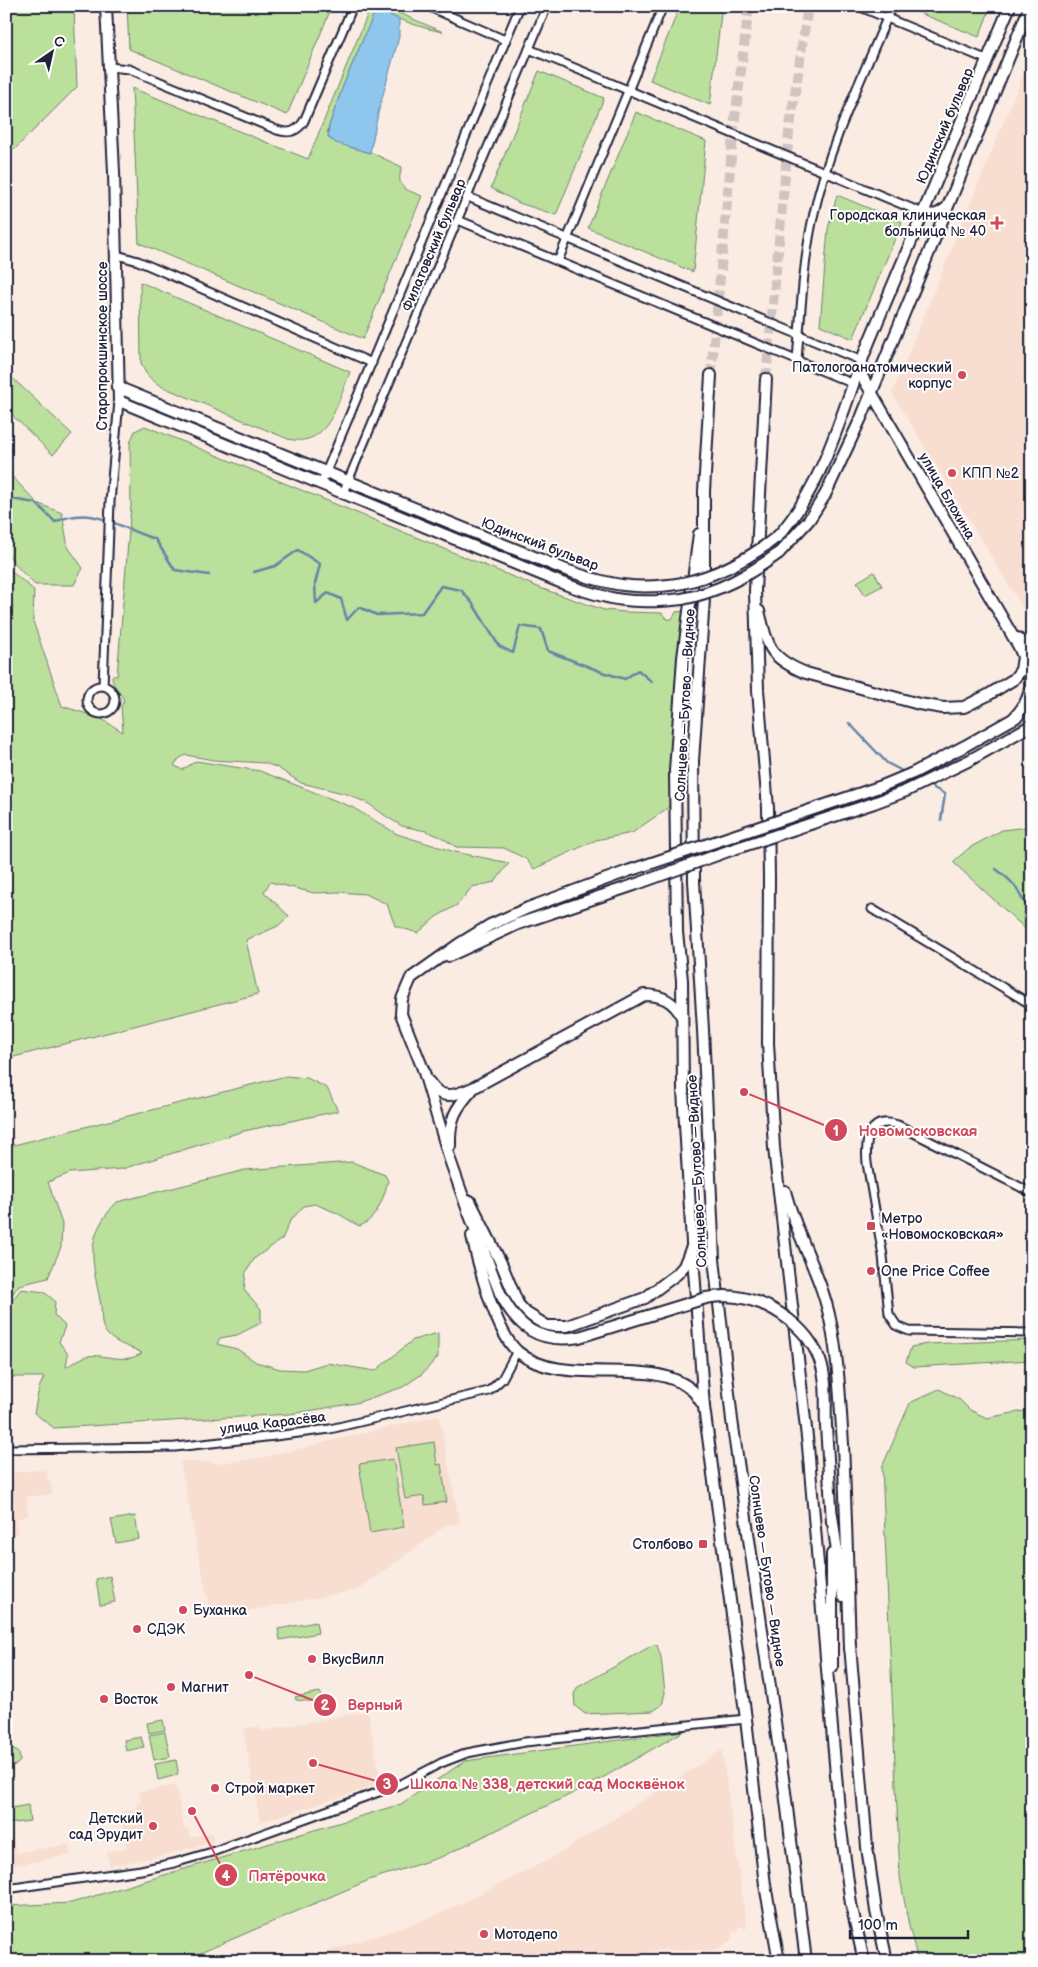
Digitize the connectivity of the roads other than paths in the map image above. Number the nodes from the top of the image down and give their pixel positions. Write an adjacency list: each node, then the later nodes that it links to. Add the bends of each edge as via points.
1 (106, 6): 15 (main road, Старопрокшинское шоссе)
2 (353, 6): 15 (street, via 304,121 293,132 277,130 129,69)
3 (427, 6): 12 (street)
4 (520, 6): 12 (street, Филатовский бульвар)
5 (547, 6): 13 (street, Филатовский бульвар)
6 (664, 6): 16 (street)
7 (858, 6): 11 (street)
8 (892, 6): 11 (street)
9 (1010, 6): 14 (main road, Юдинский бульвар)
10 (1030, 6): 19 (main road)
11 (887, 18): 14 (street); 17 (street)
12 (505, 40): 27 (street, Филатовский бульвар)
13 (529, 49): 16 (street); 18 (street, Филатовский бульвар)
14 (988, 60): 20 (main road, Юдинский бульвар)
15 (109, 67): 23 (main road, Старопрокшинское шоссе)
16 (629, 90): 17 (street); 22 (street)
17 (825, 172): 20 (street); 25 (street, via 808,249)
18 (468, 197): 21 (street, Филатовский бульвар); 22 (street)
19 (949, 205): 20 (street, via 936,213); 33 (main road)
20 (924, 213): 28 (main road, Юдинский бульвар)
21 (458, 220): 24 (street); 36 (street, Филатовский бульвар)
22 (568, 238): 24 (street); 25 (street)
23 (117, 255): 27 (street); 32 (main road, Старопрокшинское шоссе)
24 (558, 262): 26 (street)
25 (799, 335): 26 (street); 28 (street)
26 (797, 360): 31 (street)
27 (372, 363): 35 (street, Филатовский бульвар)
28 (861, 366): 31 (main road, Юдинский бульвар); 33 (main road, улица Блохина)
29 (711, 375): 38 (main road, Солнцево — Бутово — Видное)
30 (766, 379): 40 (main road)
31 (854, 384): 36 (main road, Юдинский бульвар, bridge, via 811,491 778,536 727,569 700,579 657,588 600,582)
32 (117, 387): 34 (main road, Старопрокшинское шоссе); 35 (main road, Юдинский бульвар)
33 (872, 394): 39 (main road, Юдинский бульвар, bridge, via 825,495 809,520 779,553 733,583 682,599 624,601 599,596); 41 (main road, улица Блохина)
34 (119, 401): 37 (main road, Юдинский бульвар); 44 (street, Старопрокшинское шоссе, via 110,502)
35 (326, 473): 36 (main road, Юдинский бульвар); 37 (street, Филатовский бульвар)
36 (347, 481): 39 (street, Филатовский бульвар)
37 (321, 484): 39 (main road, Юдинский бульвар)
38 (704, 491): 51 (main road, via 682,658 675,771 677,932); 70 (main road, Солнцево — Бутово — Видное, via 704,599 693,761 694,881 714,1259 732,1420)
39 (342, 492)
40 (755, 591): 43 (main road, via 770,647 788,666 919,704 964,707 977,701 1014,679 1021,670); 54 (main road, via 758,690 768,808 768,1043)
41 (1013, 634): 42 (main road); 43 (main road, улица Блохина)
42 (1032, 649)
43 (1023, 656): 46 (main road, улица Блохина, via 1031,688 1027,703)
44 (103, 686): 44 (street, via 93,688 87,699 93,711 101,714 113,708 116,700 113,692)
45 (1032, 708): 46 (main road)
46 (1013, 719): 49 (main road, bridge, via 913,773 882,786 593,883 500,920)
47 (1032, 725): 49 (main road, bridge, via 914,788 518,924)
48 (872, 909): 50 (street)
49 (430, 964): 52 (main road, via 411,978 402,998 401,1014)
50 (1032, 1005)
51 (684, 1019): 53 (main road, via 677,1007 662,997 644,995); 59 (main road, via 683,1090)
52 (425, 1075): 53 (main road, via 440,1094 448,1096); 55 (main road)
53 (474, 1088): 55 (main road, via 454,1113 451,1122)
54 (774, 1148): 65 (main road, via 789,1207 830,1317 838,1363); 67 (main road, via 808,1446)
55 (450, 1160): 56 (main road)
56 (454, 1172): 58 (main road); 59 (main road, via 498,1257 518,1304 547,1326 567,1326 646,1298 677,1274 689,1257)
57 (1030, 1191): 60 (street, via 892,1122 875,1127 866,1141 889,1314 894,1324 909,1331)
58 (467, 1208): 61 (main road, via 478,1261 496,1313 502,1330); 64 (main road, bridge, via 508,1309 531,1331 548,1338 564,1340 579,1337 706,1298 734,1297 762,1305 795,1324 817,1354 824,1376)
59 (692, 1243): 62 (main road)
60 (1032, 1332)
61 (517, 1351): 62 (main road, via 542,1365 565,1370 671,1378 694,1392); 63 (street, улица Карасёва, via 502,1379 489,1391 330,1429 175,1447)
62 (704, 1407): 66 (main road)
63 (6, 1450)
64 (832, 1515): 65 (main road); 67 (main road)
65 (850, 1649): 72 (main road, via 867,1847)
66 (746, 1719): 68 (street, via 534,1741 467,1753 401,1784 193,1857 141,1870); 69 (main road, via 766,1886)
67 (832, 1745): 71 (main road, via 844,1860)
68 (6, 1889)
69 (779, 1961)
70 (806, 1961)
71 (864, 1961)
72 (887, 1961)

